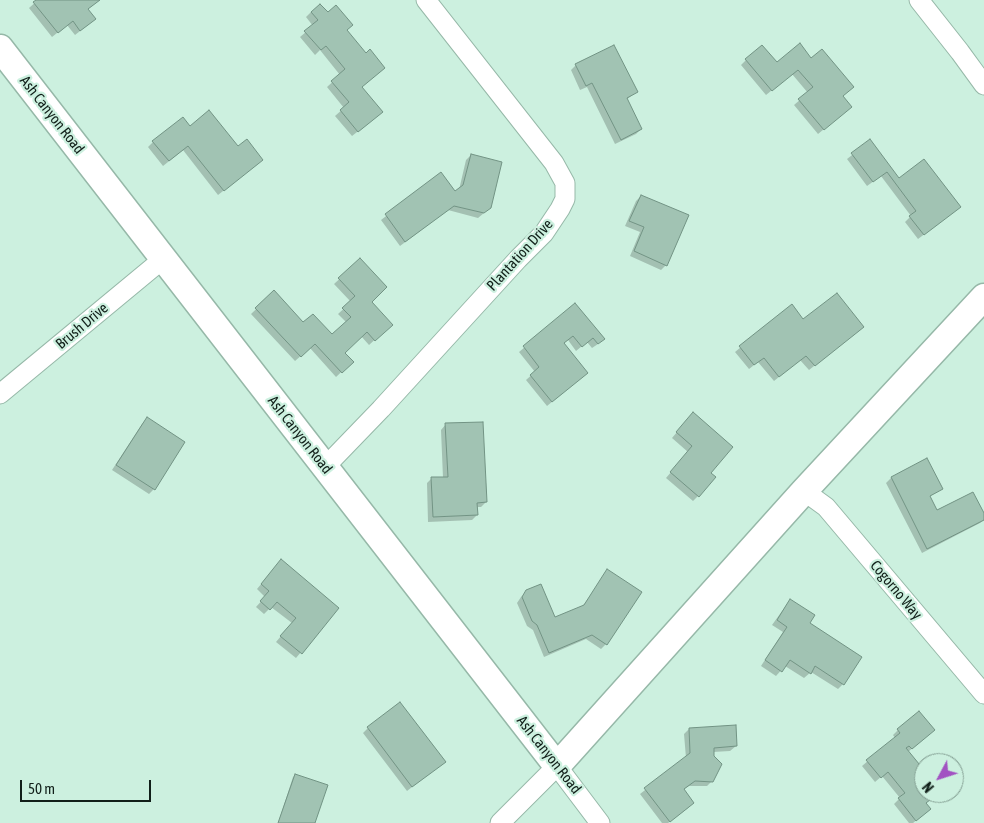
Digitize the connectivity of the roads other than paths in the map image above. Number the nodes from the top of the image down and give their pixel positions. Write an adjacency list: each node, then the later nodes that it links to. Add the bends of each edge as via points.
1 (426, 0): 8 (street, Plantation Drive, via 554,163 565,183 565,199 544,232)
2 (919, 0): 4 (street)
3 (0, 48): 5 (street, Ash Canyon Road)
4 (984, 85)
5 (163, 259): 7 (street, Brush Drive); 8 (street, Ash Canyon Road)
6 (984, 297): 9 (street)
7 (0, 394)
8 (325, 468): 11 (street, Ash Canyon Road)
9 (804, 492): 10 (street, Cogorno Way, via 826,507); 11 (street)
10 (984, 694)
11 (557, 766): 12 (street); 13 (street, Ash Canyon Road)
12 (500, 823)
13 (600, 823)

